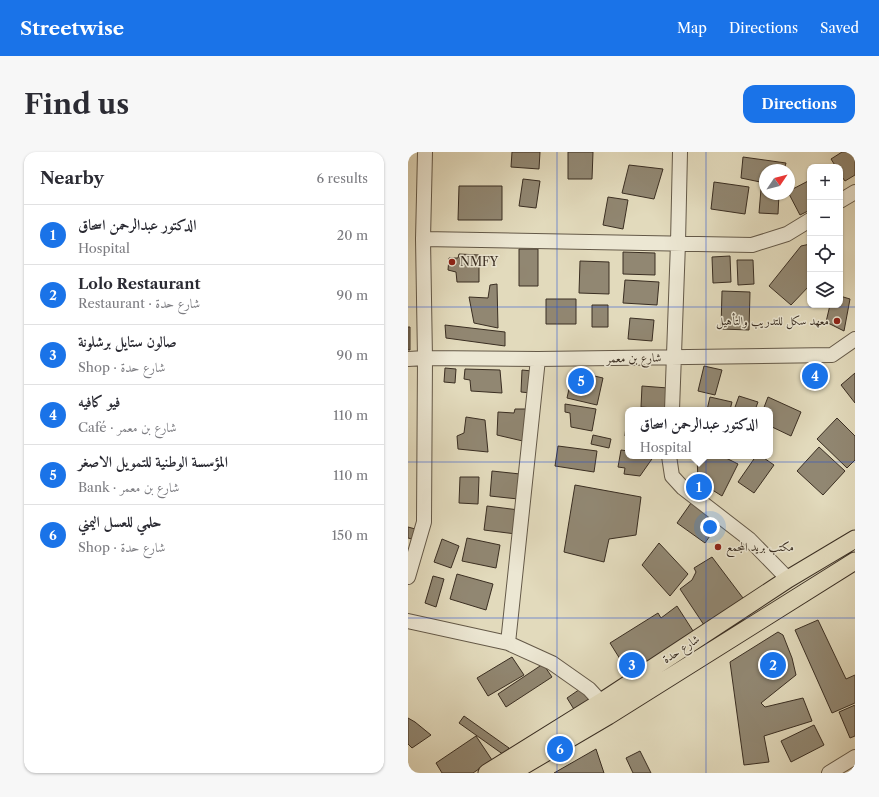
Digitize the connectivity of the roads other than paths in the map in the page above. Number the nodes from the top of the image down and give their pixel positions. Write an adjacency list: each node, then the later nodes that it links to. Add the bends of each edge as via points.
1 (425, 152): 6 (street)
2 (680, 152): 7 (street)
3 (855, 192): 4 (street)
4 (842, 200)
5 (807, 222): 7 (street, via 787,234 752,245)
6 (423, 239): 7 (street); 9 (street)
7 (678, 244): 10 (street)
8 (855, 339): 10 (street, شارع بن معمر, via 832,355)
9 (425, 358): 11 (street, شارع بن معمر); 12 (street, شارع بن معمر); 17 (street, via 424,522)
10 (675, 358): 12 (street, شارع بن معمر); 13 (street)
11 (408, 359)
12 (538, 359): 20 (street)
13 (672, 407)
14 (669, 459): 18 (street, via 672,476 683,488 749,539)
15 (855, 539): 18 (main road, شارع حدة)
16 (855, 561): 24 (main road, شارع حدة)
17 (408, 577)
18 (788, 579): 21 (main road, شارع حدة)
19 (408, 621): 20 (street)
20 (508, 644): 21 (street, via 552,663 589,688)
21 (600, 702): 23 (main road, شارع حدة)
22 (855, 757): 25 (street)
23 (487, 773)
24 (512, 773)
25 (829, 773)

